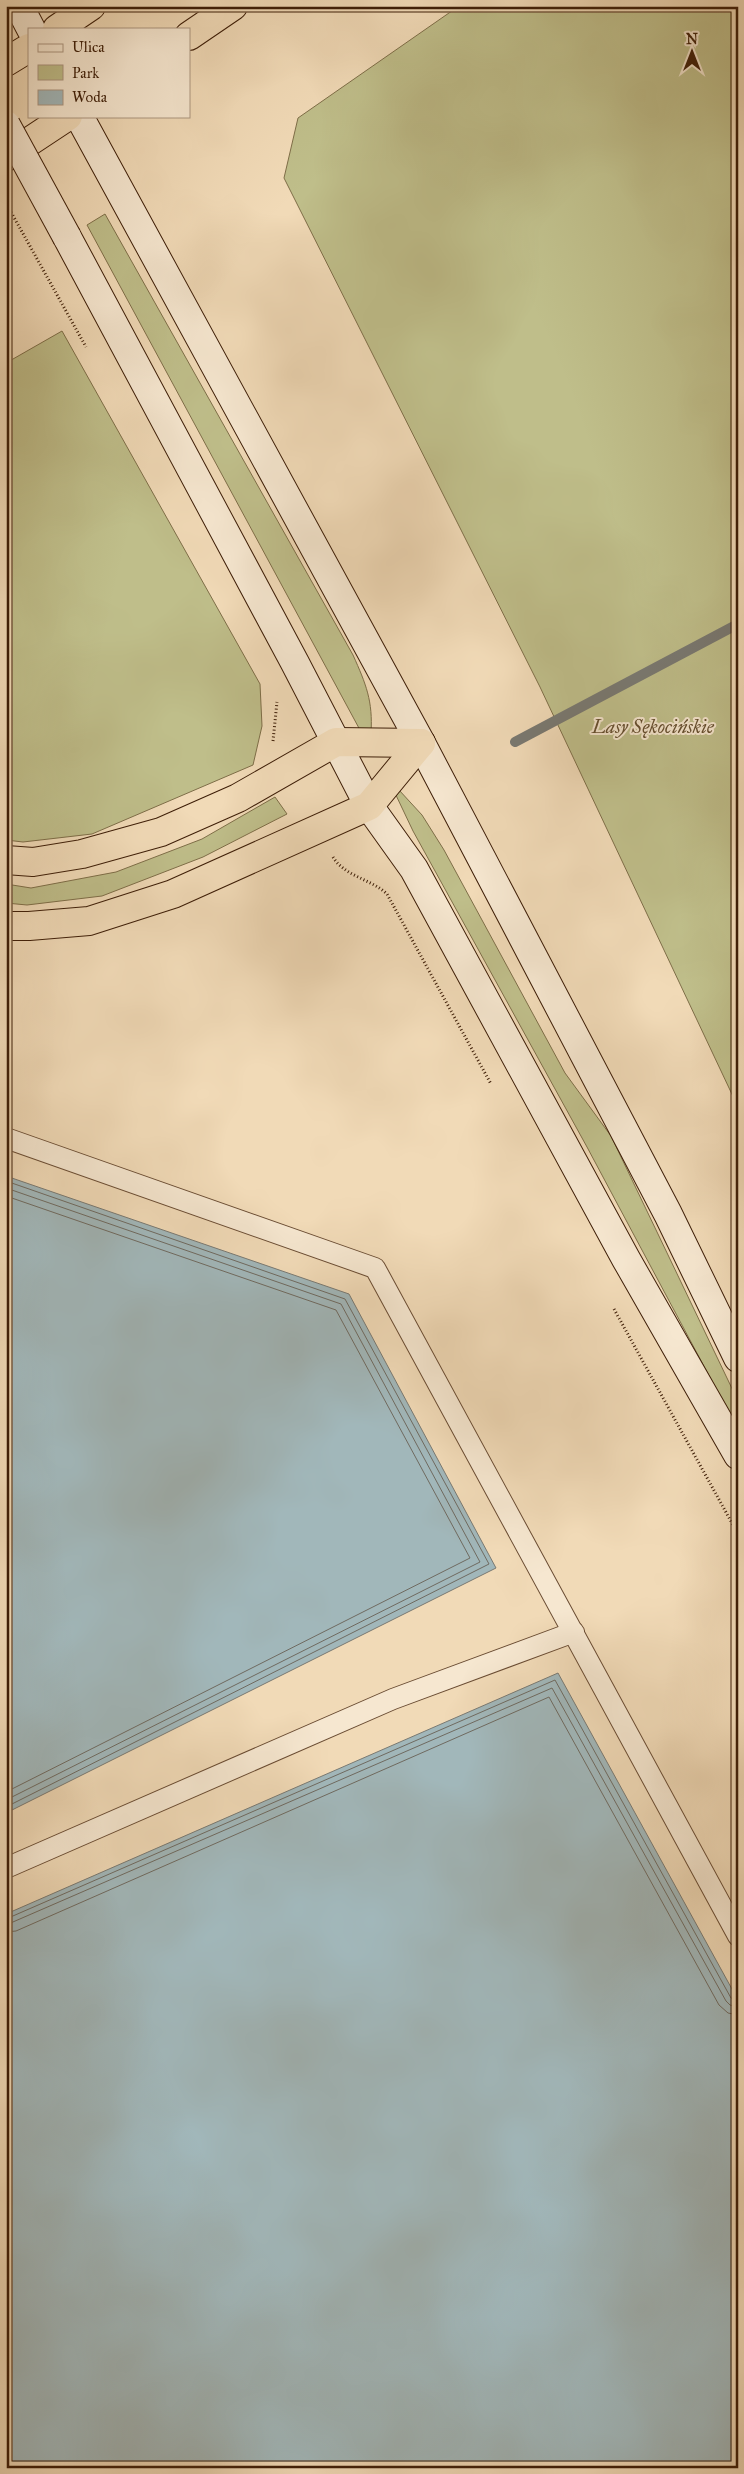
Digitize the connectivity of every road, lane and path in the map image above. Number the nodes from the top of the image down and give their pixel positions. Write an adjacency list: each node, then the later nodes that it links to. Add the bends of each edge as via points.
1 (18, 6): 4 (main road)
2 (91, 6): 5 (highway)
3 (233, 6): 6 (highway)
4 (30, 28)
5 (58, 28)
6 (190, 35)
7 (28, 49): 8 (highway)
8 (6, 62)
9 (65, 118): 12 (highway)
10 (80, 118): 16 (main road)
11 (6, 125): 15 (main road, bridge)
12 (6, 157)
13 (6, 203): 14 (path)
14 (36, 256)
15 (336, 742): 16 (highway); 17 (main road); 18 (highway, via 238,798 160,832 82,854 33,862)
16 (421, 743): 17 (highway); 24 (main road, via 668,1214)
17 (369, 806): 20 (highway, via 173,894 89,921); 25 (main road, via 414,869 626,1259)
18 (6, 860)
19 (335, 860): 21 (path, via 342,868 370,881 387,894)
20 (6, 926)
21 (492, 1085)
22 (6, 1138): 27 (lane, via 375,1268)
23 (611, 1302): 26 (path)
24 (738, 1358)
25 (738, 1455)
26 (738, 1534)
27 (574, 1632): 28 (lane, via 393,1699); 29 (lane)
28 (6, 1868)
29 (738, 1936)

